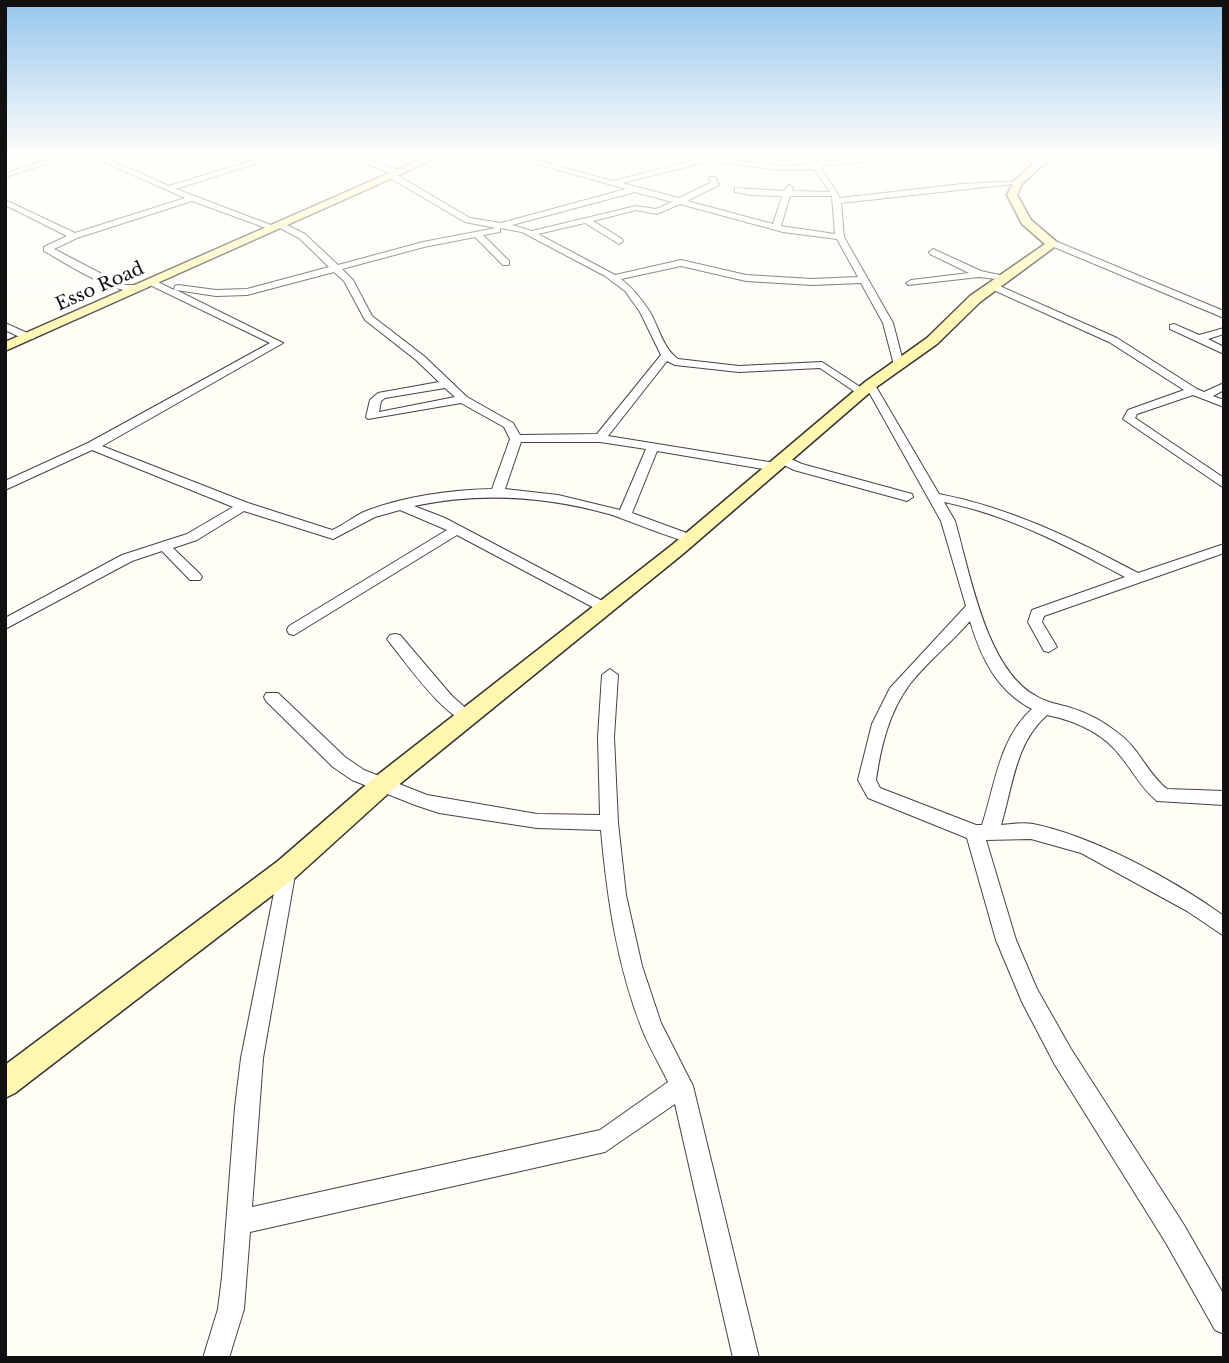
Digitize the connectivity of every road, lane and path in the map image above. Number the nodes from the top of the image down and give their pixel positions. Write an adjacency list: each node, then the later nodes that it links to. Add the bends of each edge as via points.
1 (38, 219): 18 (street)
2 (128, 219): 18 (street)
3 (254, 219): 13 (street)
4 (293, 219): 13 (street, Esso Road)
5 (466, 219): 14 (street)
6 (534, 219): 14 (street)
7 (597, 219): 12 (street)
8 (744, 219): 15 (street)
9 (779, 219): 15 (street)
10 (836, 219): 19 (street)
11 (1024, 219): 21 (street)
12 (588, 221): 16 (street); 20 (street)
13 (276, 226): 24 (street, via 302,236); 29 (street, Esso Road)
14 (509, 226): 16 (street); 17 (street)
15 (776, 227): 19 (street)
16 (532, 233): 25 (street)
17 (477, 234): 23 (street); 24 (street)
18 (74, 236): 30 (street, via 47,249 121,288)
19 (840, 237): 27 (street)
20 (619, 241)
21 (1052, 243): 26 (street); 31 (street)
22 (933, 252): 26 (street)
23 (506, 263)
24 (338, 270): 29 (street, via 247,292 216,293); 41 (street, via 368,318)
25 (614, 278): 27 (street, via 681,263 746,278); 39 (street, via 645,312)
26 (992, 279): 28 (street); 40 (street, via 952,325); 44 (street, via 1131,349)
27 (865, 280): 40 (street, via 888,323)
28 (911, 283)
29 (157, 284): 30 (street, Esso Road); 49 (street, via 278,343)
30 (141, 288): 35 (street, Esso Road)
31 (1224, 314)
32 (5, 326): 35 (street)
33 (1174, 327): 36 (street)
34 (1224, 331): 36 (street)
35 (30, 338): 37 (street, Esso Road)
36 (1198, 339): 38 (street)
37 (5, 348)
38 (1224, 351)
39 (666, 355): 43 (street, via 679,363 715,368 822,365); 47 (street)
40 (899, 365): 43 (street)
41 (446, 384): 45 (street); 45 (street, via 382,394 372,417)
42 (1224, 386): 44 (street)
43 (866, 388): 51 (street); 56 (street)
44 (1198, 393): 46 (street); 52 (street, via 1132,412 1129,419)
45 (463, 399): 48 (street, via 509,425)
46 (1224, 404)
47 (600, 438): 48 (street); 50 (street)
48 (516, 439): 54 (street)
49 (92, 446): 53 (street); 57 (street)
50 (653, 447): 51 (street); 59 (street)
51 (780, 463): 55 (street); 61 (street)
52 (1224, 484)
53 (5, 485)
54 (497, 494): 58 (street, via 467,494); 59 (street)
55 (907, 497)
56 (936, 497): 65 (street, via 1024,521 1080,545); 66 (street, via 948,521)
57 (243, 506): 58 (street, via 333,535 371,513); 62 (street, via 192,537)
58 (402, 506): 60 (street)
59 (625, 514): 61 (street)
60 (456, 530): 67 (street); 69 (street)
61 (690, 539): 67 (street)
62 (164, 546): 64 (street); 68 (street, via 127,558)
63 (1224, 548): 65 (street)
64 (195, 577)
65 (1135, 577): 71 (street, via 1037,613 1035,622)
66 (973, 607): 74 (street, via 985,650 1000,676); 79 (street, via 888,704 867,780 874,793)
67 (605, 608): 75 (street)
68 (5, 624)
69 (294, 629)
70 (395, 639): 75 (street, via 446,701)
71 (1049, 647)
72 (610, 675): 78 (street, via 606,737)
73 (272, 697): 76 (street, via 339,762)
74 (1044, 708): 77 (street, via 1068,712 1114,737 1163,796); 79 (street, via 1028,719 1015,743)
75 (469, 718): 76 (street)
76 (383, 784): 78 (street, via 439,806 537,821); 80 (street)
77 (1224, 798)
78 (609, 823): 83 (street, via 616,895 632,967 652,1027)
79 (982, 833): 81 (street, via 1031,831 1086,847 1194,905); 85 (street, via 1006,940 1029,995)
80 (288, 869): 82 (street); 84 (street, via 249,1082)
81 (1224, 927)
82 (5, 1083)
83 (682, 1086): 84 (street, via 605,1140); 87 (street)
84 (239, 1222): 86 (street, via 231,1309)
85 (1224, 1321)
86 (216, 1358)
87 (747, 1358)

